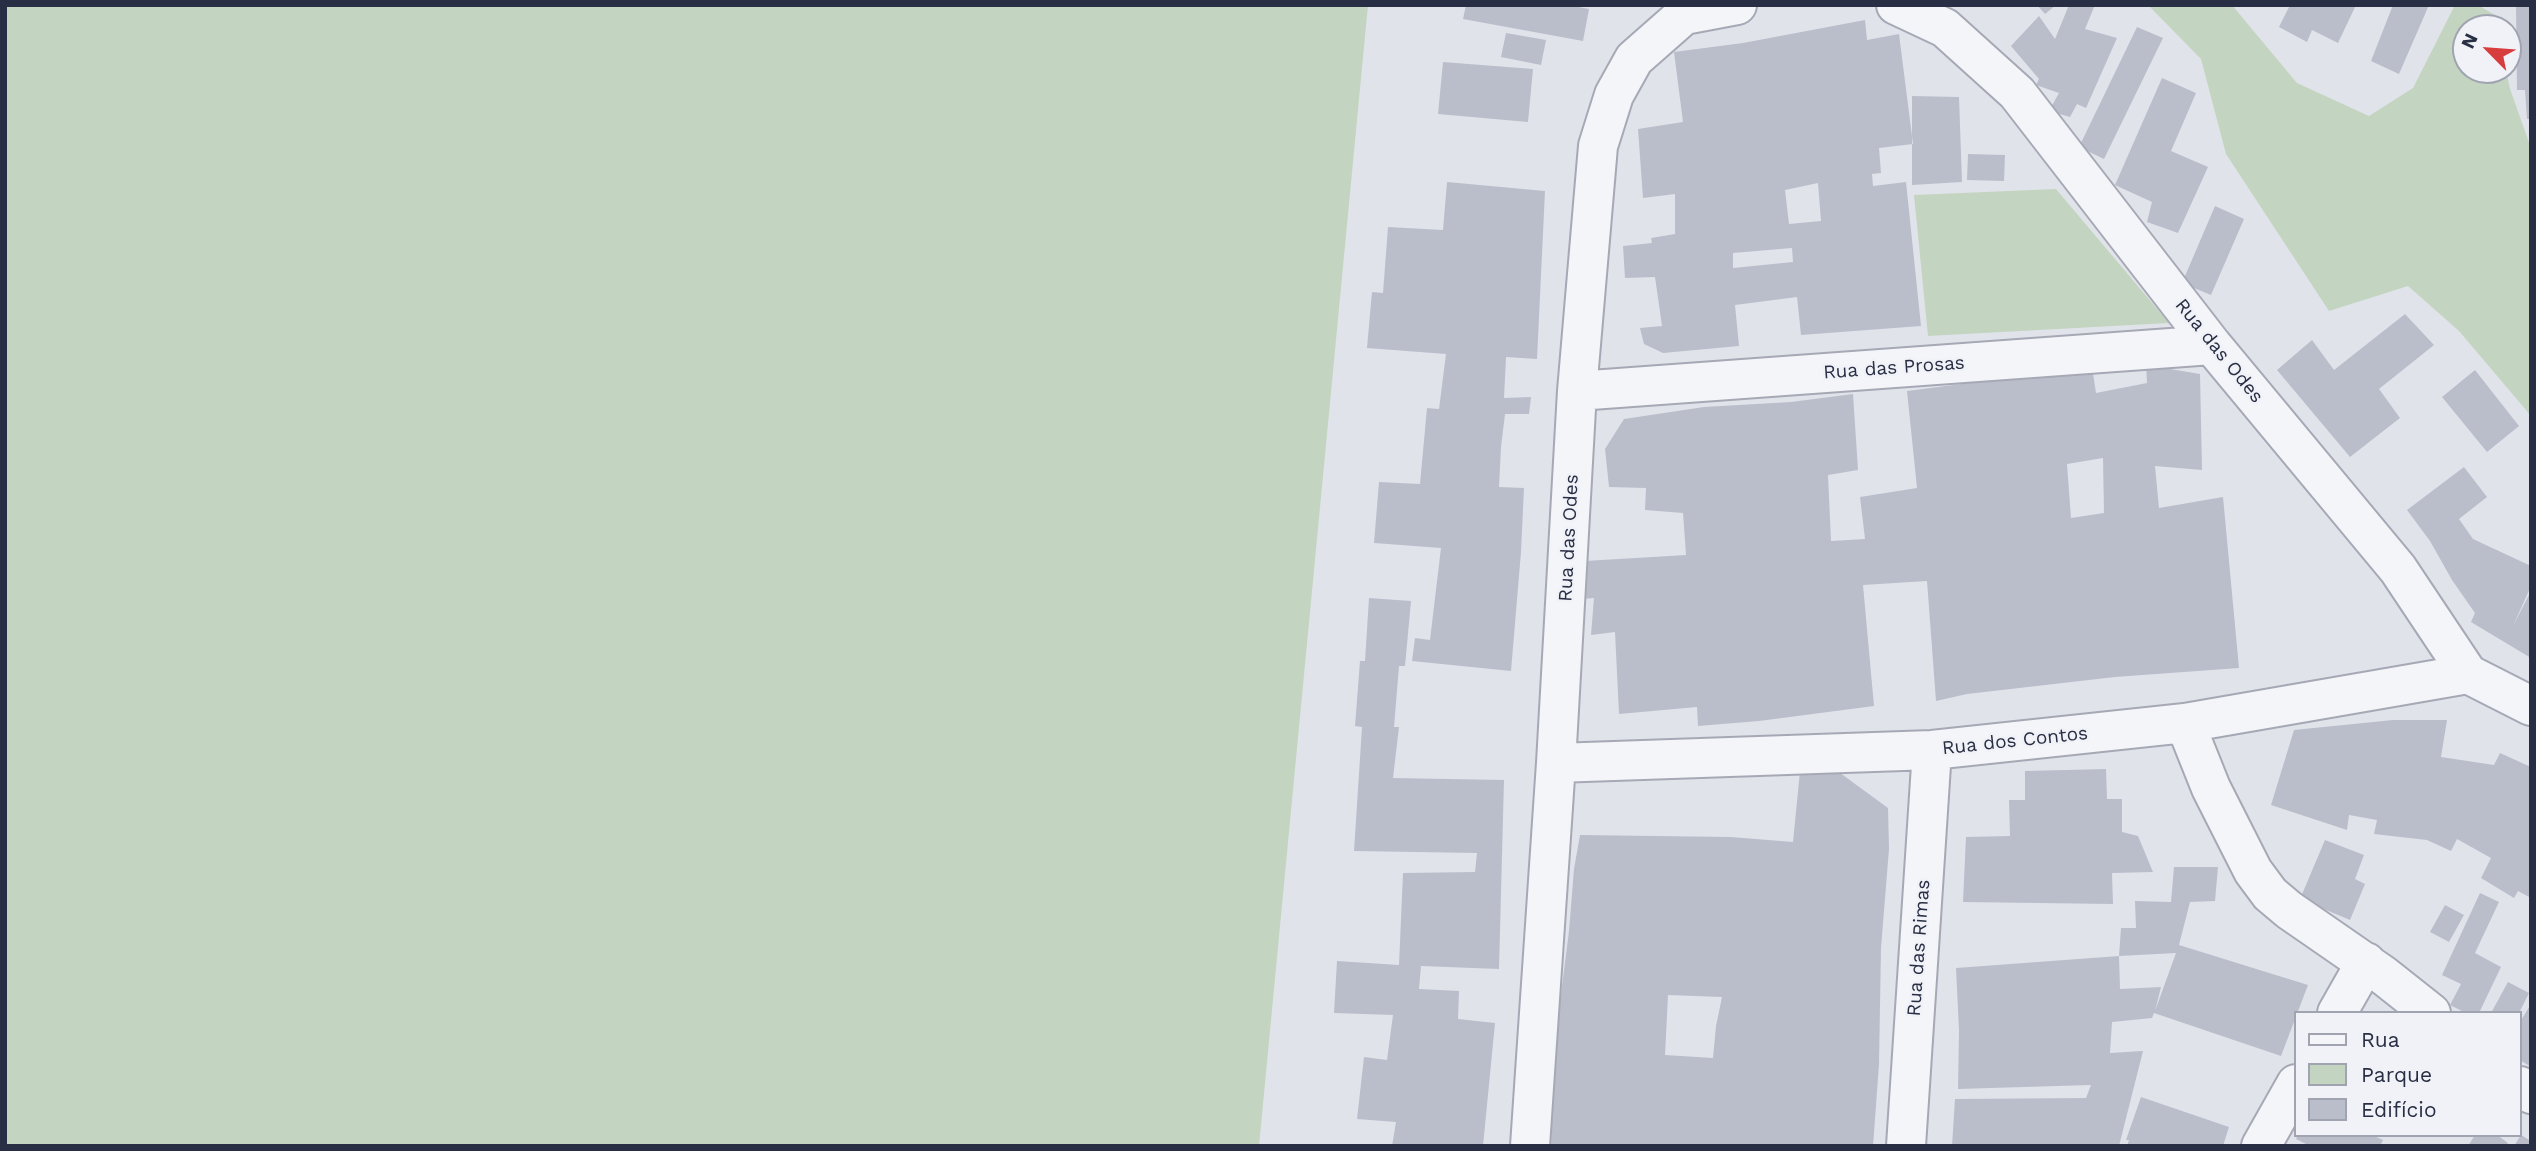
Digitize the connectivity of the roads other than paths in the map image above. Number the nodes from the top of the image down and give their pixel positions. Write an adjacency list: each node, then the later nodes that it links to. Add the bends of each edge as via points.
1 (1737, 5): 4 (street, Rua das Odes, via 1684,15 1634,59 1614,95 1598,146)
2 (1896, 5): 3 (street, Rua das Odes, via 1945,28 2017,93)
3 (2212, 345): 4 (street, Rua das Prosas); 5 (street, Rua das Odes, via 2398,569)
4 (1577, 391): 9 (street, Rua das Odes)
5 (2468, 674): 6 (street, Rua das Odes); 7 (street, Rua dos Contos)
6 (2531, 706)
7 (2185, 723): 8 (street, Rua dos Contos); 10 (street, via 2211,788 2253,871 2270,894)
8 (1932, 750): 9 (street, Rua dos Contos); 15 (street, Rua das Rimas)
9 (1556, 763): 14 (street, Rua das Odes)
10 (2366, 962): 11 (street); 12 (street)
11 (2338, 1011)
12 (2428, 1011)
13 (2294, 1088): 16 (street)
14 (1530, 1146)
15 (1906, 1146)
16 (2261, 1146)

